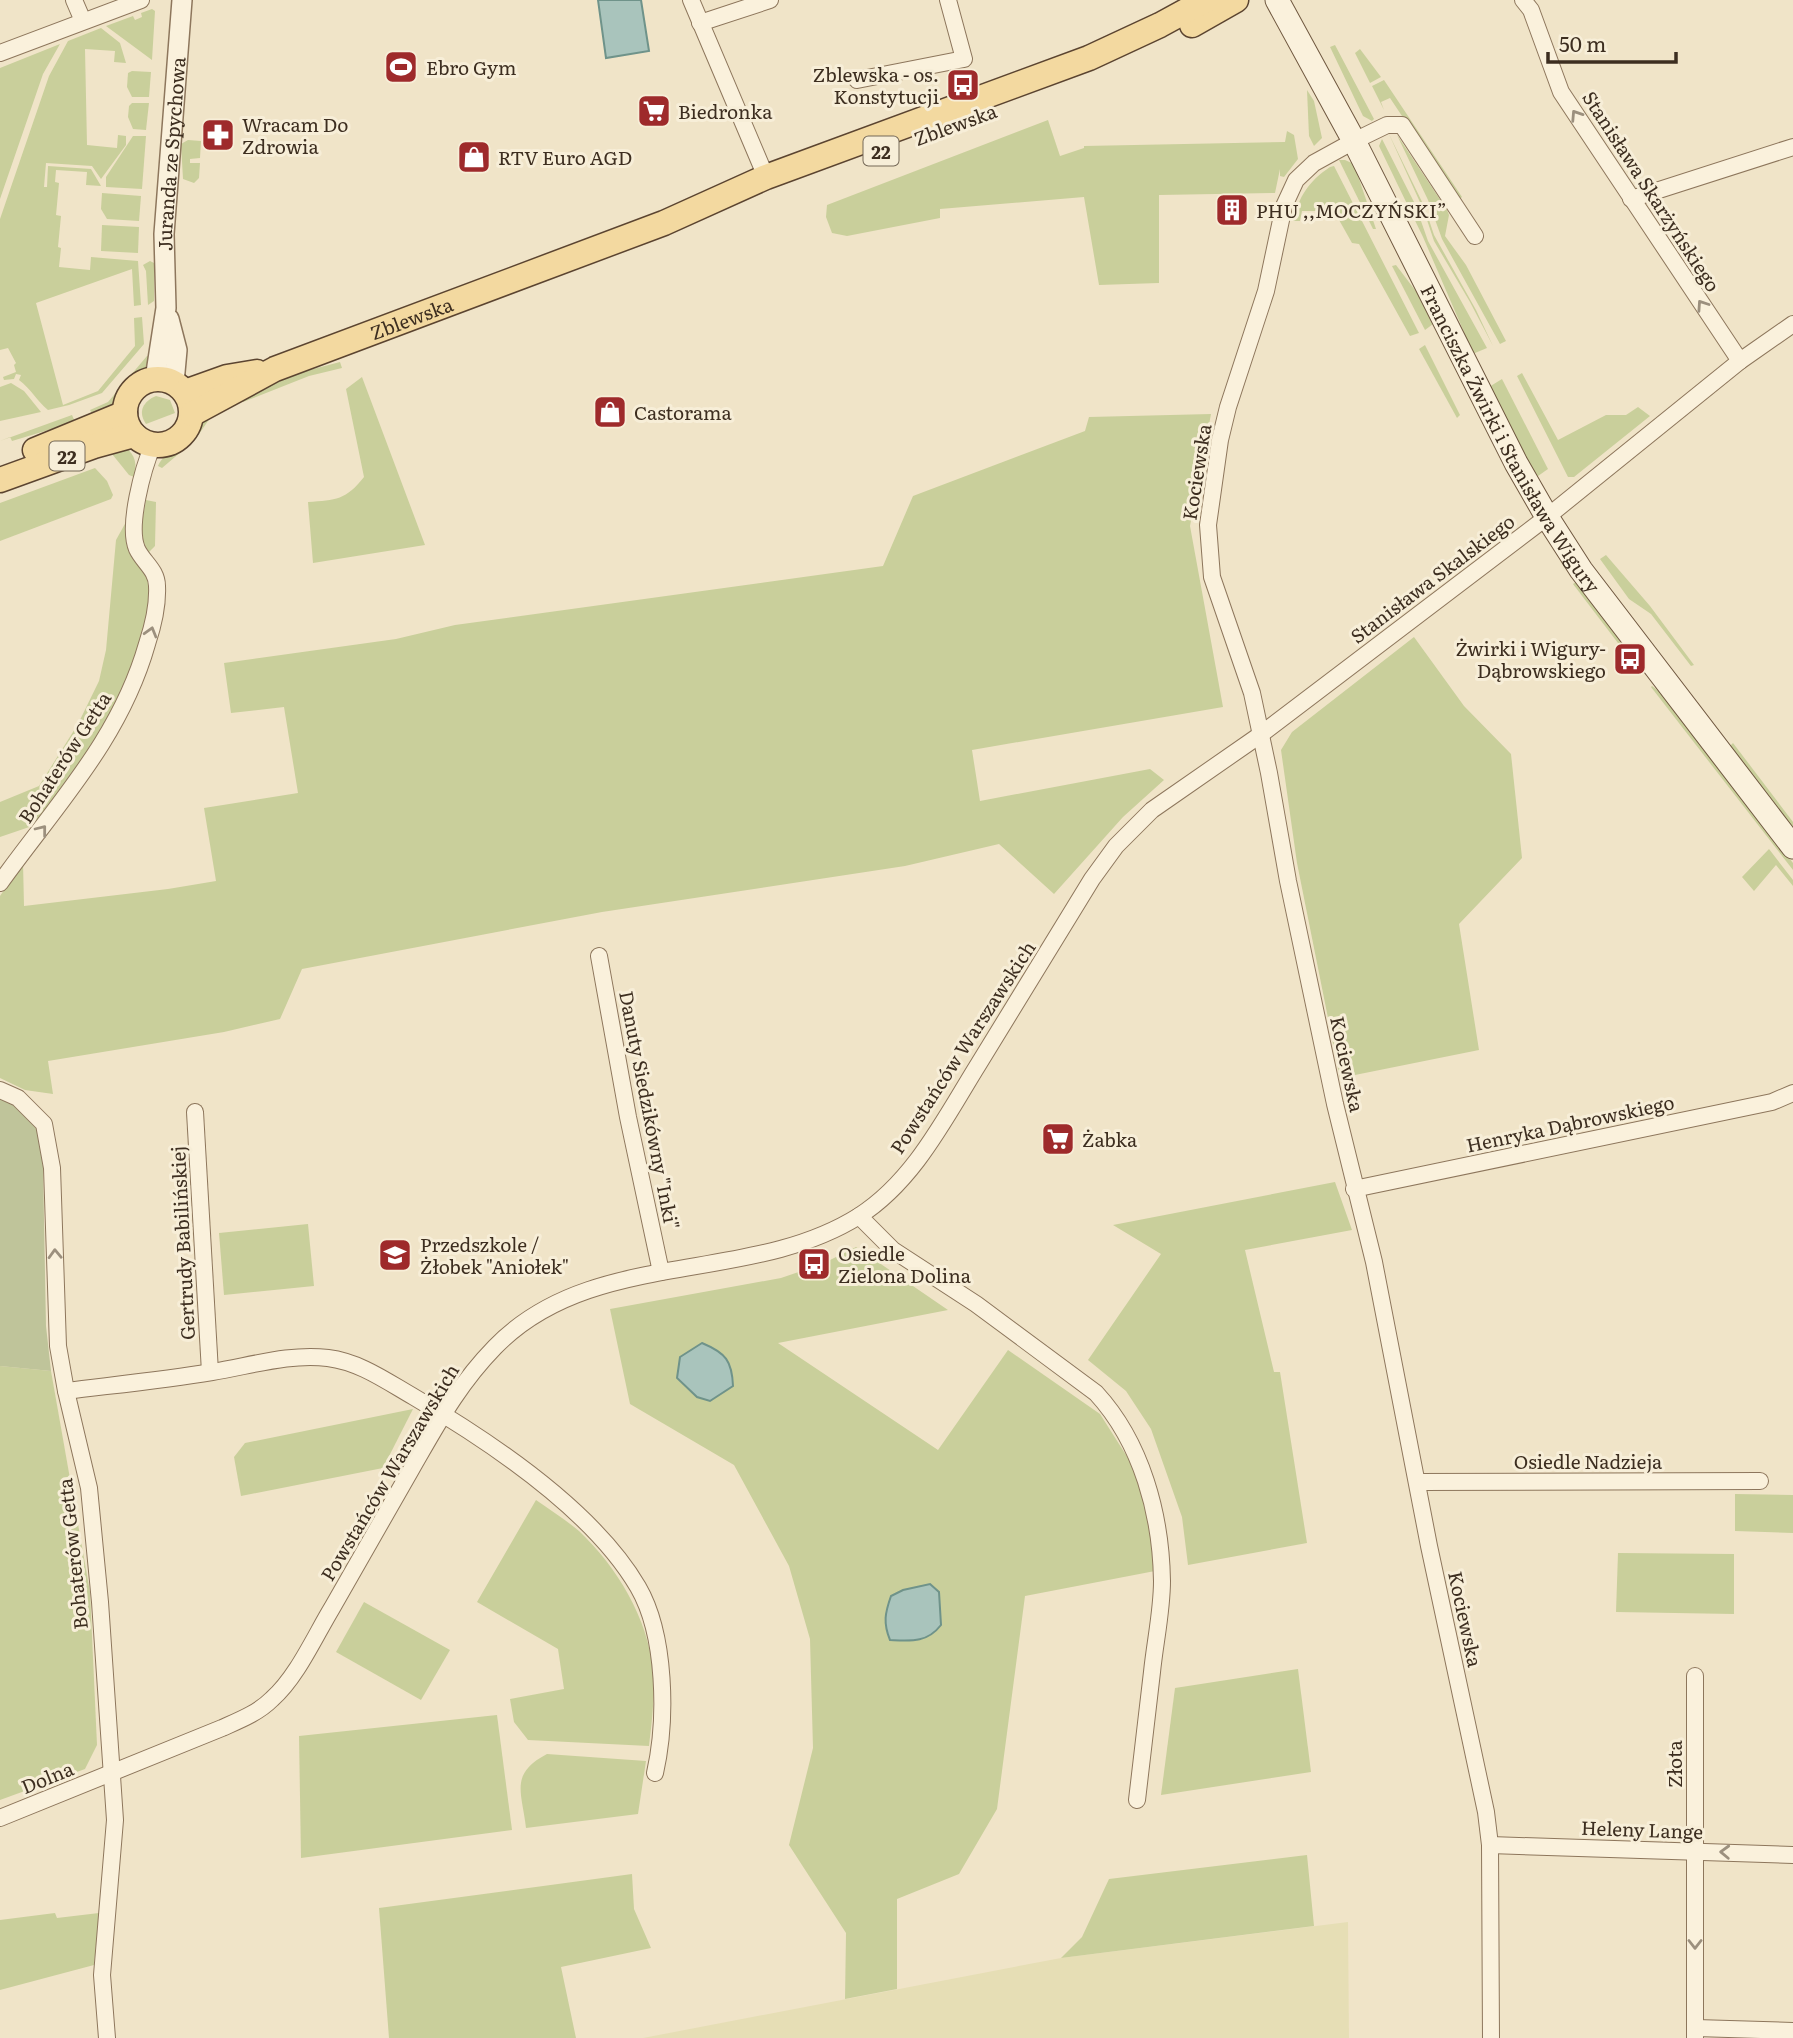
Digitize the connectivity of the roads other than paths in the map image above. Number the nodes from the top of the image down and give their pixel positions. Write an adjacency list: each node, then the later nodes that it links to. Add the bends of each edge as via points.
1 (74, 0): 11 (street)
2 (141, 0): 11 (street)
3 (182, 0): 23 (street, Juranda ze Spychowa, via 164,234 166,308)
4 (691, 0): 12 (street)
5 (770, 0): 12 (street)
6 (948, 0): 14 (street, via 964,59)
7 (1206, 0): 17 (main road, Zblewska / 22, via 1089,58)
8 (1236, 0): 19 (main road, Zblewska / 22, via 1132,57 1060,86 754,197)
9 (1277, 0): 15 (main road, Franciszka Żwirki i Stanisława Wigury)
10 (1524, 0): 18 (street, Stanisława Skarżyńskiego, one-way to 10, via 1561,92)
11 (83, 21): 13 (street)
12 (700, 23): 17 (street)
13 (0, 53)
14 (857, 80)
15 (1354, 141): 20 (street, Kociewska, via 1387,125 1402,125); 27 (main road, Franciszka Żwirki i Stanisława Wigury); 28 (street, Kociewska, via 1314,163 1296,180 1284,206 1266,291 1220,440 1208,525 1212,576 1252,693)
16 (1793, 147): 18 (street)
17 (766, 177): 19 (main road, Zblewska / 22)
18 (1631, 199): 22 (street, Stanisława Skarżyńskiego, one-way to 18)
19 (664, 223): 23 (main road, Zblewska / 22, via 275,369 233,394)
20 (1475, 236)
21 (1793, 324): 22 (street, Stanisława Skalskiego)
22 (1740, 361): 27 (street, Stanisława Skalskiego)
23 (176, 392): 24 (main road, 22, via 143,382 133,390 127,401); 24 (main road, 22, via 189,425 183,434 164,445)
24 (137, 431): 25 (main road, 22); 26 (main road, 22); 30 (street, Bohaterów Getta, one-way to 24, via 74,787 129,696 154,621 158,585 137,548 134,520)
25 (0, 463)
26 (0, 480)
27 (1547, 517): 28 (street, Stanisława Skalskiego); 29 (main road, Franciszka Żwirki i Stanisława Wigury, via 1581,570)
28 (1260, 734): 35 (street, Kociewska); 36 (street, Powstańców Warszawskich, via 1152,810 1116,846 931,1140 885,1198)
29 (1793, 847)
30 (0, 883)
31 (599, 956): 37 (street, Danuty Siedzikówny "Inki")
32 (0, 1090): 39 (street, Bohaterów Getta, one-way to 32, via 58,1346 52,1168 44,1124 18,1098)
33 (1793, 1093): 35 (street, Henryka Dąbrowskiego, via 1759,1105)
34 (195, 1112): 38 (street, Gertrudy Babilińskiej)
35 (1354, 1189): 42 (street, Kociewska, via 1374,1262)
36 (859, 1216): 37 (street, Powstańców Warszawskich, via 796,1245); 46 (street, via 893,1251 976,1304 1096,1393 1112,1410 1131,1444 1159,1532 1162,1584)
37 (661, 1272): 40 (street, Powstańców Warszawskich, via 565,1298 529,1320 498,1343 460,1386)
38 (210, 1372): 39 (street); 40 (street, via 293,1358 328,1358 363,1368)
39 (66, 1391): 45 (street, Bohaterów Getta, via 89,1488)
40 (443, 1414): 44 (street, via 529,1474 581,1518 639,1588 660,1669 660,1751); 45 (street, Powstańców Warszawskich, via 275,1698 246,1717)
41 (1759, 1481): 42 (street, Osiedle Nadzieja)
42 (1418, 1482): 48 (street, Kociewska)
43 (1695, 1676): 49 (street, Złota)
44 (655, 1773)
45 (110, 1775): 47 (street, Dolna); 53 (street, Bohaterów Getta, via 115,1820 102,1975)
46 (1137, 1800)
47 (0, 1818)
48 (1490, 1845): 49 (street, Heleny Lange); 54 (street, Kociewska)
49 (1695, 1851): 50 (street, Heleny Lange, one-way to 49); 52 (street, Złota, one-way to 52)
50 (1793, 1854)
51 (1793, 2031): 52 (street)
52 (1695, 2033)
53 (107, 2038)
54 (1490, 2038)

